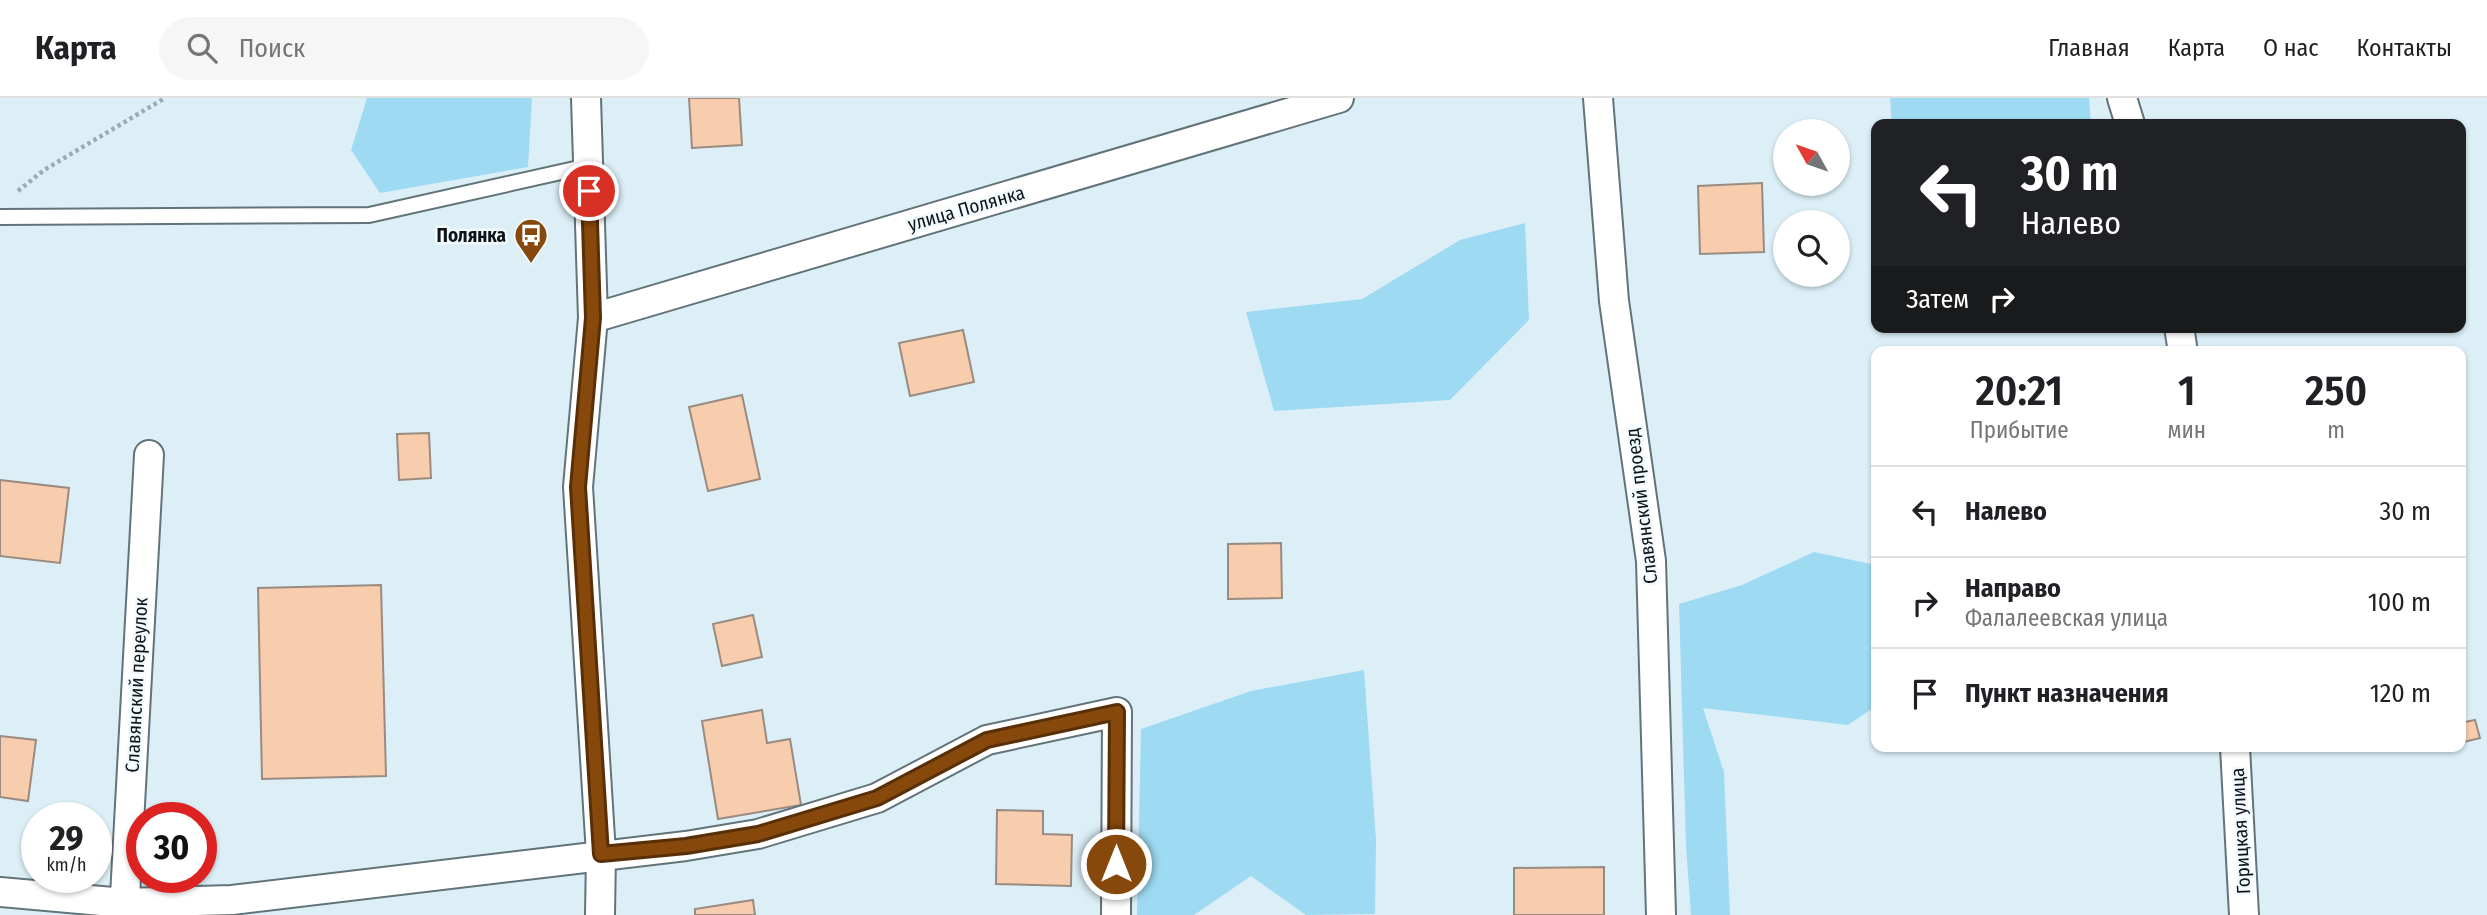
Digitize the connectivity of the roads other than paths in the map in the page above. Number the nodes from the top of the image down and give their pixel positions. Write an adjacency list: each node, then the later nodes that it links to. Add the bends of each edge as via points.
1 (586, 98): 6 (street)
2 (1339, 98): 8 (street, улица Полянка)
3 (1598, 98): 16 (street, Славянский проезд, via 1614,301 1651,561)
4 (2122, 98): 5 (street)
5 (2128, 119)
6 (588, 166): 7 (lane, via 369,215); 8 (street)
7 (0, 217)
8 (593, 318): 11 (street, via 578,487)
9 (149, 456): 13 (street, Славянский переулок)
10 (2235, 752): 17 (street, Горицкая улица)
11 (601, 854): 13 (street); 14 (street); 15 (street, via 758,834 877,798 987,740 1117,712)
12 (0, 892): 13 (street)
13 (124, 909)
14 (600, 915)
15 (1116, 915)
16 (1661, 915)
17 (2244, 915)

